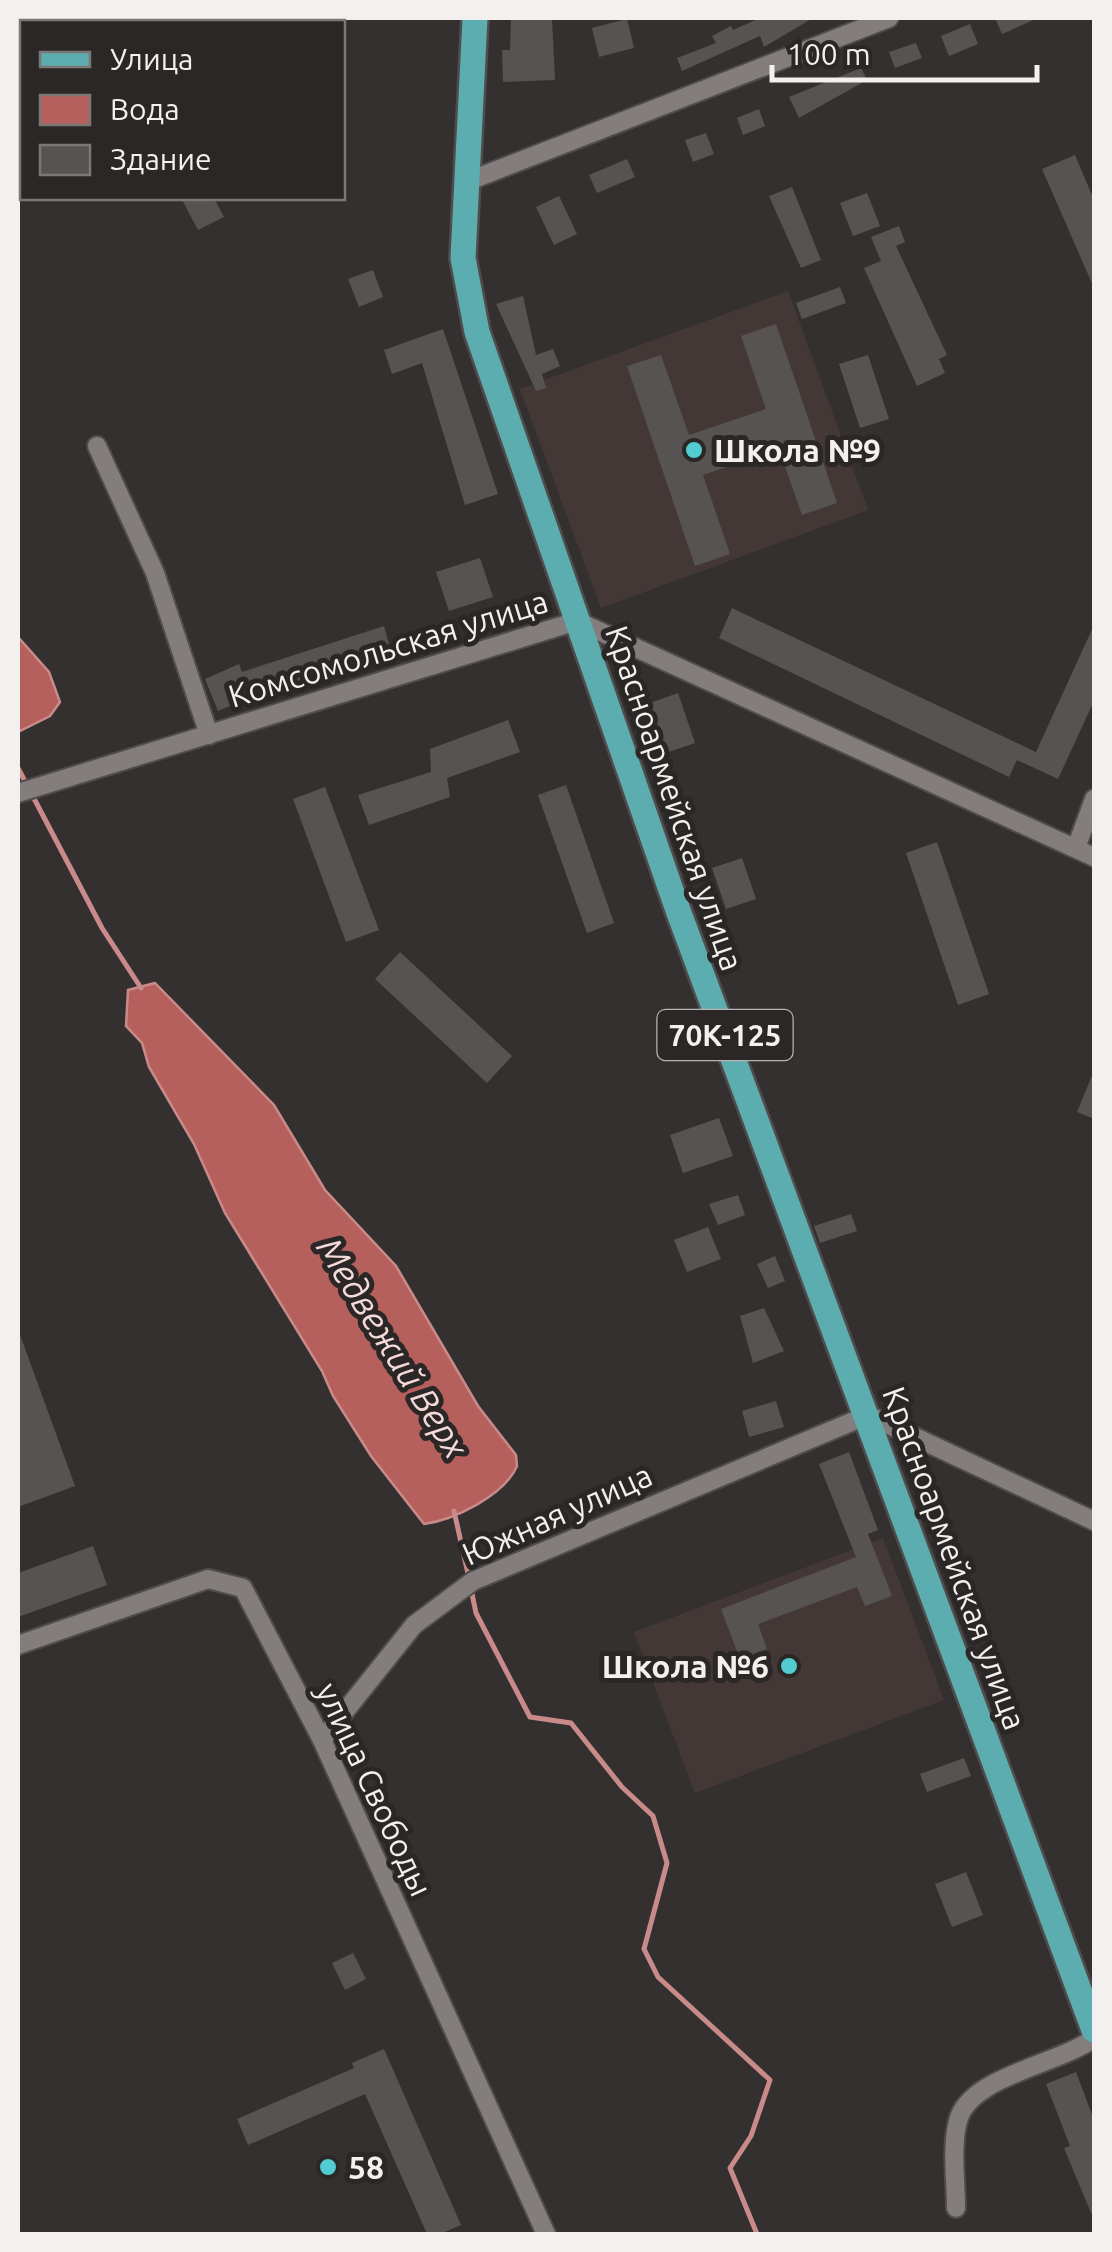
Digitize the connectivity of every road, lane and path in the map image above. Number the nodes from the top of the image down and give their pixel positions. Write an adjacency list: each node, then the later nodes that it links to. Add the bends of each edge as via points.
1 (475, 18): 3 (main road, Красноармейская улица / 70К-125)
2 (889, 18): 3 (street)
3 (466, 182): 5 (main road, Красноармейская улица / 70К-125, via 463,258 477,332)
4 (97, 446): 6 (street, via 155,574)
5 (577, 621): 6 (street, Комсомольская улица); 9 (street, Комсомольская улица); 11 (main road, Красноармейская улица / 70К-125)
6 (210, 735): 7 (street, Комсомольская улица)
7 (25, 791)
8 (1094, 799): 9 (street)
9 (1076, 848): 10 (street, Комсомольская улица)
10 (1094, 857)
11 (868, 1415): 12 (street); 14 (street, Южная улица, via 472,1581 414,1624); 15 (main road, Красноармейская улица / 70К-125)
12 (1094, 1521)
13 (18, 1645): 14 (street, улица Свободы, via 208,1579 243,1588)
14 (322, 1740): 18 (street, улица Свободы)
15 (1094, 2030)
16 (1094, 2038): 17 (street, via 1074,2054 978,2089 958,2120)
17 (956, 2208)
18 (546, 2234)

